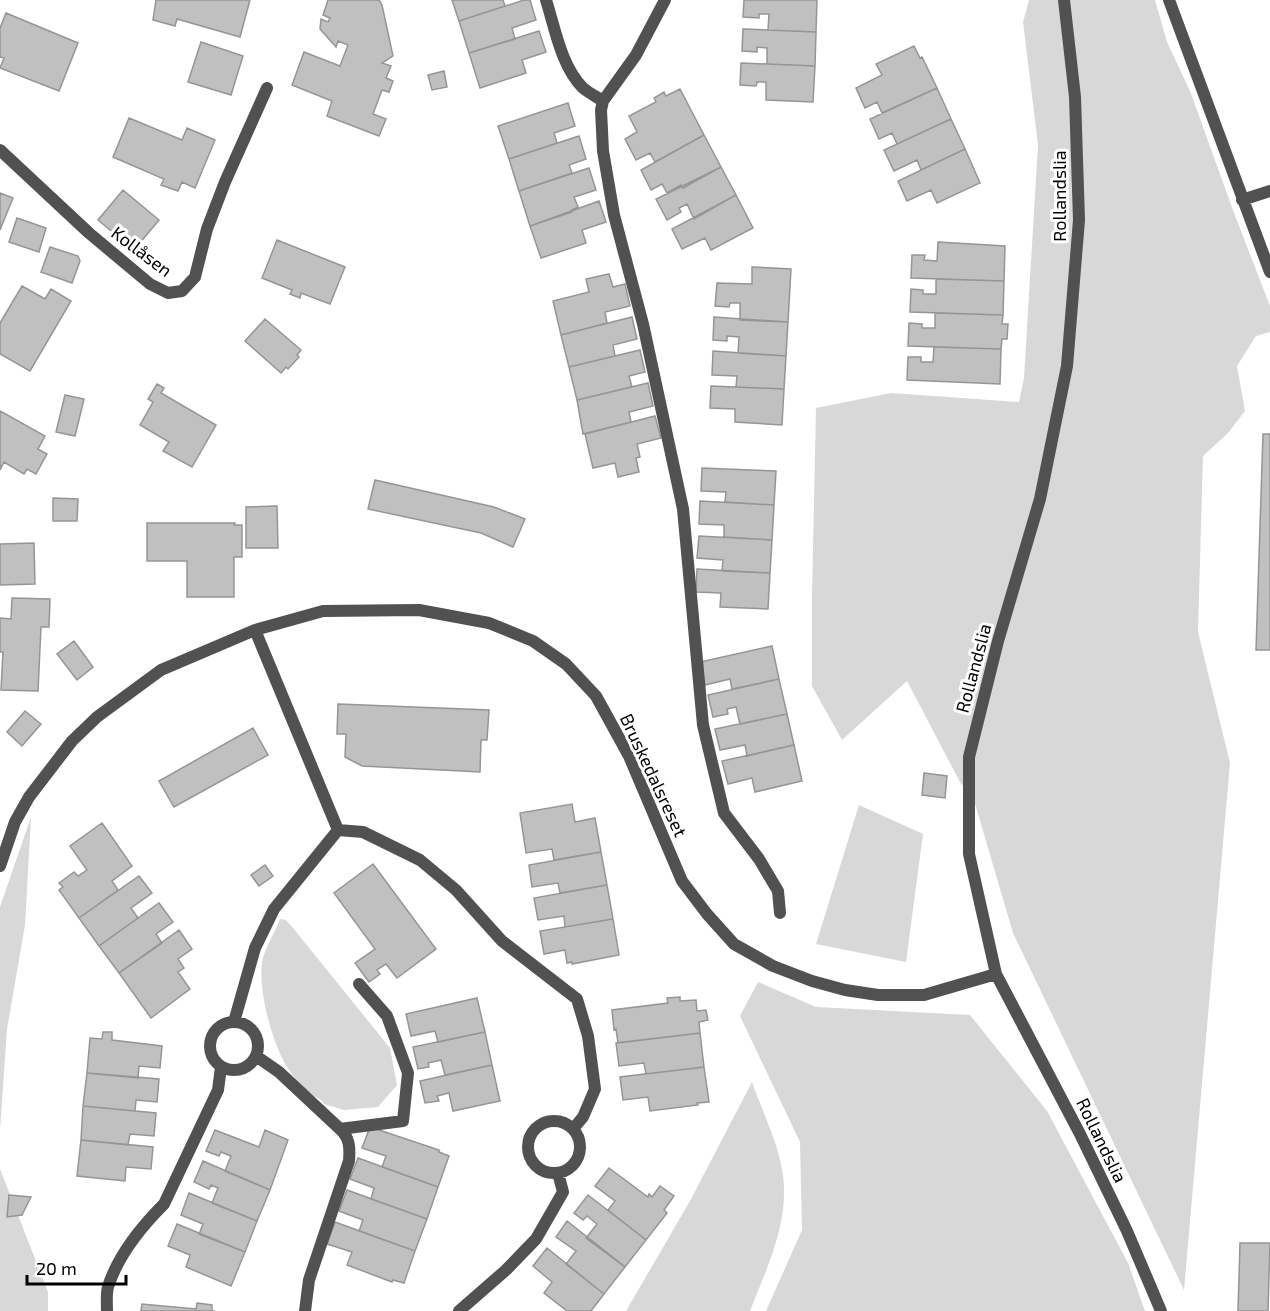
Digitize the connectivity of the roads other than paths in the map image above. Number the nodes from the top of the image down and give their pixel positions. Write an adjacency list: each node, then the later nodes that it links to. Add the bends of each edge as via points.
1 (546, 0): 6 (street, via 570,71 583,87)
2 (665, 0): 6 (street, via 636,55)
3 (1064, 0): 15 (street, Rollandslia, via 1076,97 1079,220 1067,366 1040,499 969,757 969,854)
4 (1169, 0): 9 (street)
5 (267, 88): 7 (street, Kollåsen, via 207,229 195,277 182,291 168,293 150,284)
6 (603, 101): 14 (street, via 603,151 614,215 643,324 683,509 703,725 724,813 778,891)
7 (0, 150)
8 (1270, 191): 9 (street)
9 (1242, 200): 10 (street)
10 (1270, 272)
11 (255, 630): 12 (street); 13 (street, Bruskedalsreset, via 161,670 97,717 72,741 29,796); 15 (street, Bruskedalsreset, via 323,612 419,610 489,623 533,641 566,664 596,696 629,756 682,882 734,944 773,966 812,981 878,995 924,995)
12 (338, 830): 17 (street, via 274,909 255,948); 21 (street, via 363,832 420,860 456,890 502,941 577,999 590,1045 595,1089)
13 (0, 866)
14 (780, 913)
15 (996, 974): 26 (street, Rollandslia, via 1080,1134)
16 (359, 984): 20 (street, via 387,1016 408,1072 403,1121)
17 (234, 1022): 18 (street, via 255,1033); 19 (street, via 219,1027 211,1039 211,1054)
18 (256, 1056): 19 (street, via 244,1068); 20 (street, via 279,1072)
19 (221, 1067): 23 (street, via 218,1090 164,1204 118,1261 107,1289)
20 (340, 1129): 24 (street, via 350,1147 349,1161 309,1280)
21 (573, 1129): 22 (street, via 580,1143 577,1159); 22 (street, via 549,1121 530,1138 528,1147 534,1164 541,1170)
22 (558, 1173): 25 (street, via 563,1192 536,1239)
23 (107, 1311)
24 (305, 1311)
25 (459, 1311)
26 (1161, 1311)

